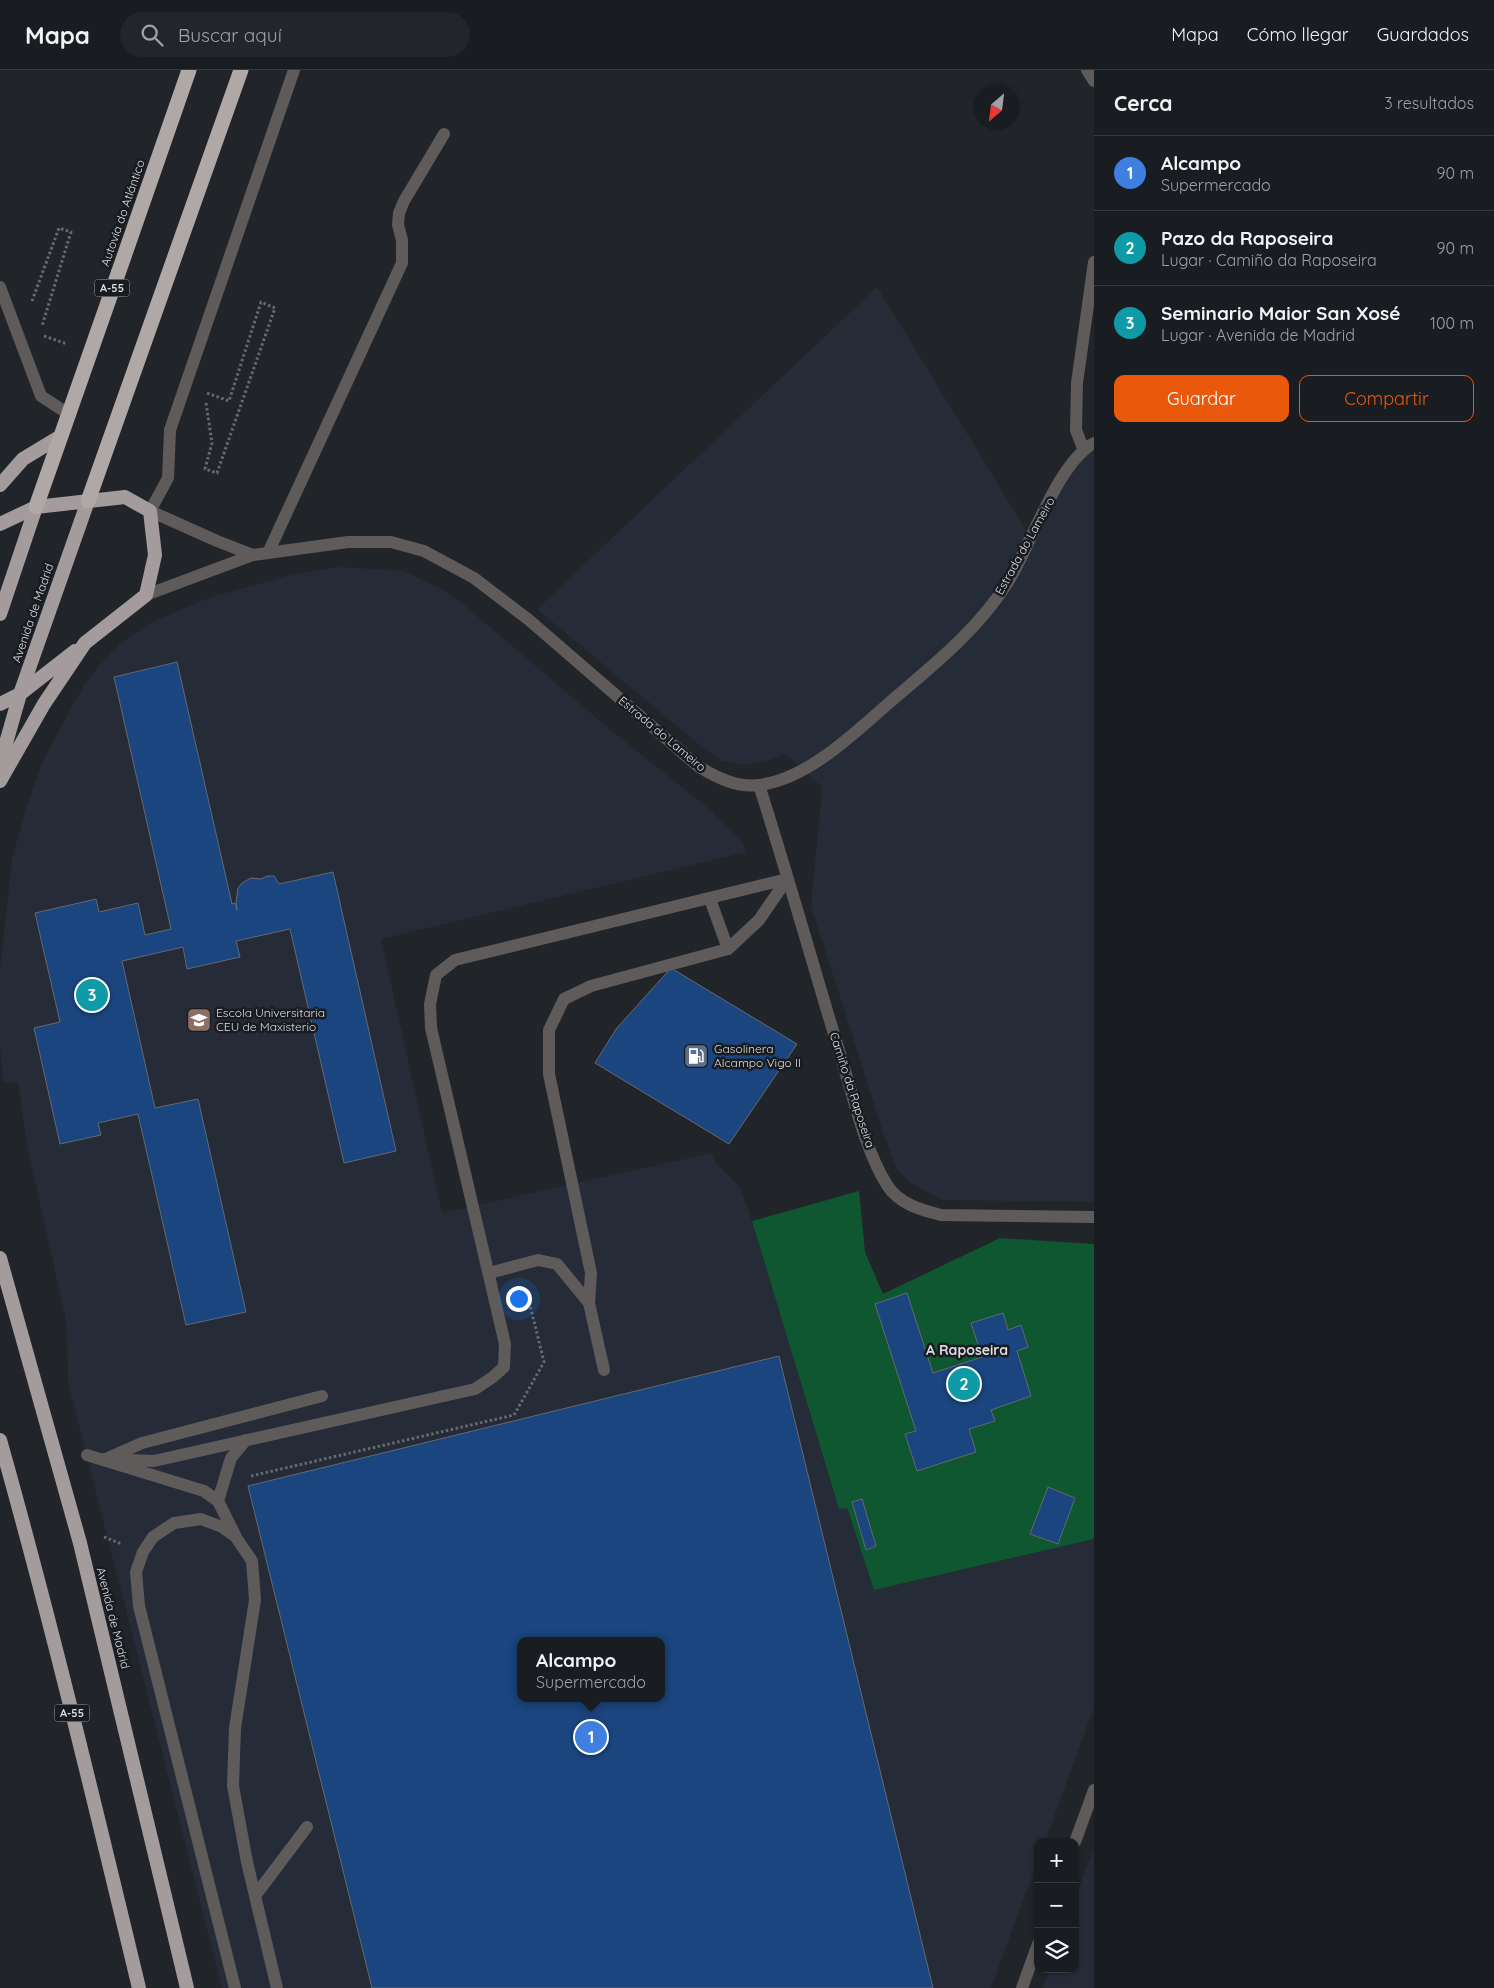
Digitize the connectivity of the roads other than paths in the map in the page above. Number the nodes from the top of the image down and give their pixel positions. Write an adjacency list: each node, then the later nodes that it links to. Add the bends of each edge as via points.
1 (189, 70): 9 (highway, Autovía do Atlántico / A-55)
2 (241, 70): 13 (highway)
3 (294, 70): 15 (street, via 170,430 168,478)
4 (1088, 70): 5 (street)
5 (1094, 81)
6 (444, 134): 17 (street, via 399,213 402,263)
7 (1094, 262): 11 (street, Estrada do Lameiro, via 1077,383 1076,430)
8 (0, 287): 9 (street, via 41,396)
9 (70, 415): 10 (highway, Autovía do Atlántico / A-55)
10 (61, 436): 12 (highway, via 22,459); 14 (highway, Autovía do Atlántico / A-55)
11 (1088, 446): 26 (street, Estrada do Lameiro, via 1064,471 1008,581 989,610 954,647 836,748 806,767)
12 (0, 485)
13 (88, 502): 14 (highway); 15 (highway, via 124,497); 22 (highway, Avenida de Madrid)
14 (36, 507): 16 (highway); 20 (highway, A-55)
15 (150, 511): 18 (street); 19 (highway, via 155,555)
16 (0, 524)
17 (268, 553): 18 (street, Estrada do Lameiro); 26 (street, Estrada do Lameiro, via 348,542 390,542 424,551 474,578 529,620 699,768 720,779)
18 (253, 555): 19 (street, Estrada do Lameiro)
19 (146, 595): 21 (highway)
20 (0, 614)
21 (86, 643): 22 (highway); 25 (highway, via 44,704)
22 (20, 694): 23 (highway); 24 (highway, Avenida de Madrid)
23 (0, 704)
24 (0, 764)
25 (0, 781)
26 (759, 785): 27 (street, Camiño da Raposeira)
27 (787, 879): 28 (street); 29 (street, via 760,920); 30 (street, Camiño da Raposeira, via 870,1150 887,1186 901,1200 941,1215)
28 (710, 899): 29 (street); 32 (street, via 455,960 436,975 430,1004 431,1028)
29 (728, 950): 33 (street, via 591,986 564,999 549,1030 549,1074 591,1273)
30 (1094, 1217)
31 (0, 1258): 48 (highway, Avenida de Madrid, via 80,1544)
32 (489, 1273): 33 (street, via 538,1260 557,1264); 37 (street, via 505,1344 504,1367 493,1378 475,1389)
33 (589, 1303): 34 (street)
34 (604, 1370)
35 (322, 1396): 39 (street, via 142,1443)
36 (0, 1440): 47 (highway, A-55, via 86,1767)
37 (246, 1440): 39 (street, via 154,1461); 40 (street, via 231,1458)
38 (87, 1455): 39 (street)
39 (104, 1460): 40 (street, via 204,1491)
40 (218, 1501): 41 (street)
41 (235, 1536): 45 (street, via 252,1561 255,1600 235,1728 233,1786); 49 (street, via 222,1526 201,1519 174,1523 152,1537 136,1572 139,1606)
42 (1094, 1790): 44 (street)
43 (307, 1827): 45 (street)
44 (1076, 1838)
45 (255, 1896): 50 (street)
46 (1034, 1955): 51 (street)
47 (139, 1988)
48 (187, 1988)
49 (235, 1988)
50 (277, 1988)
51 (1022, 1988)

